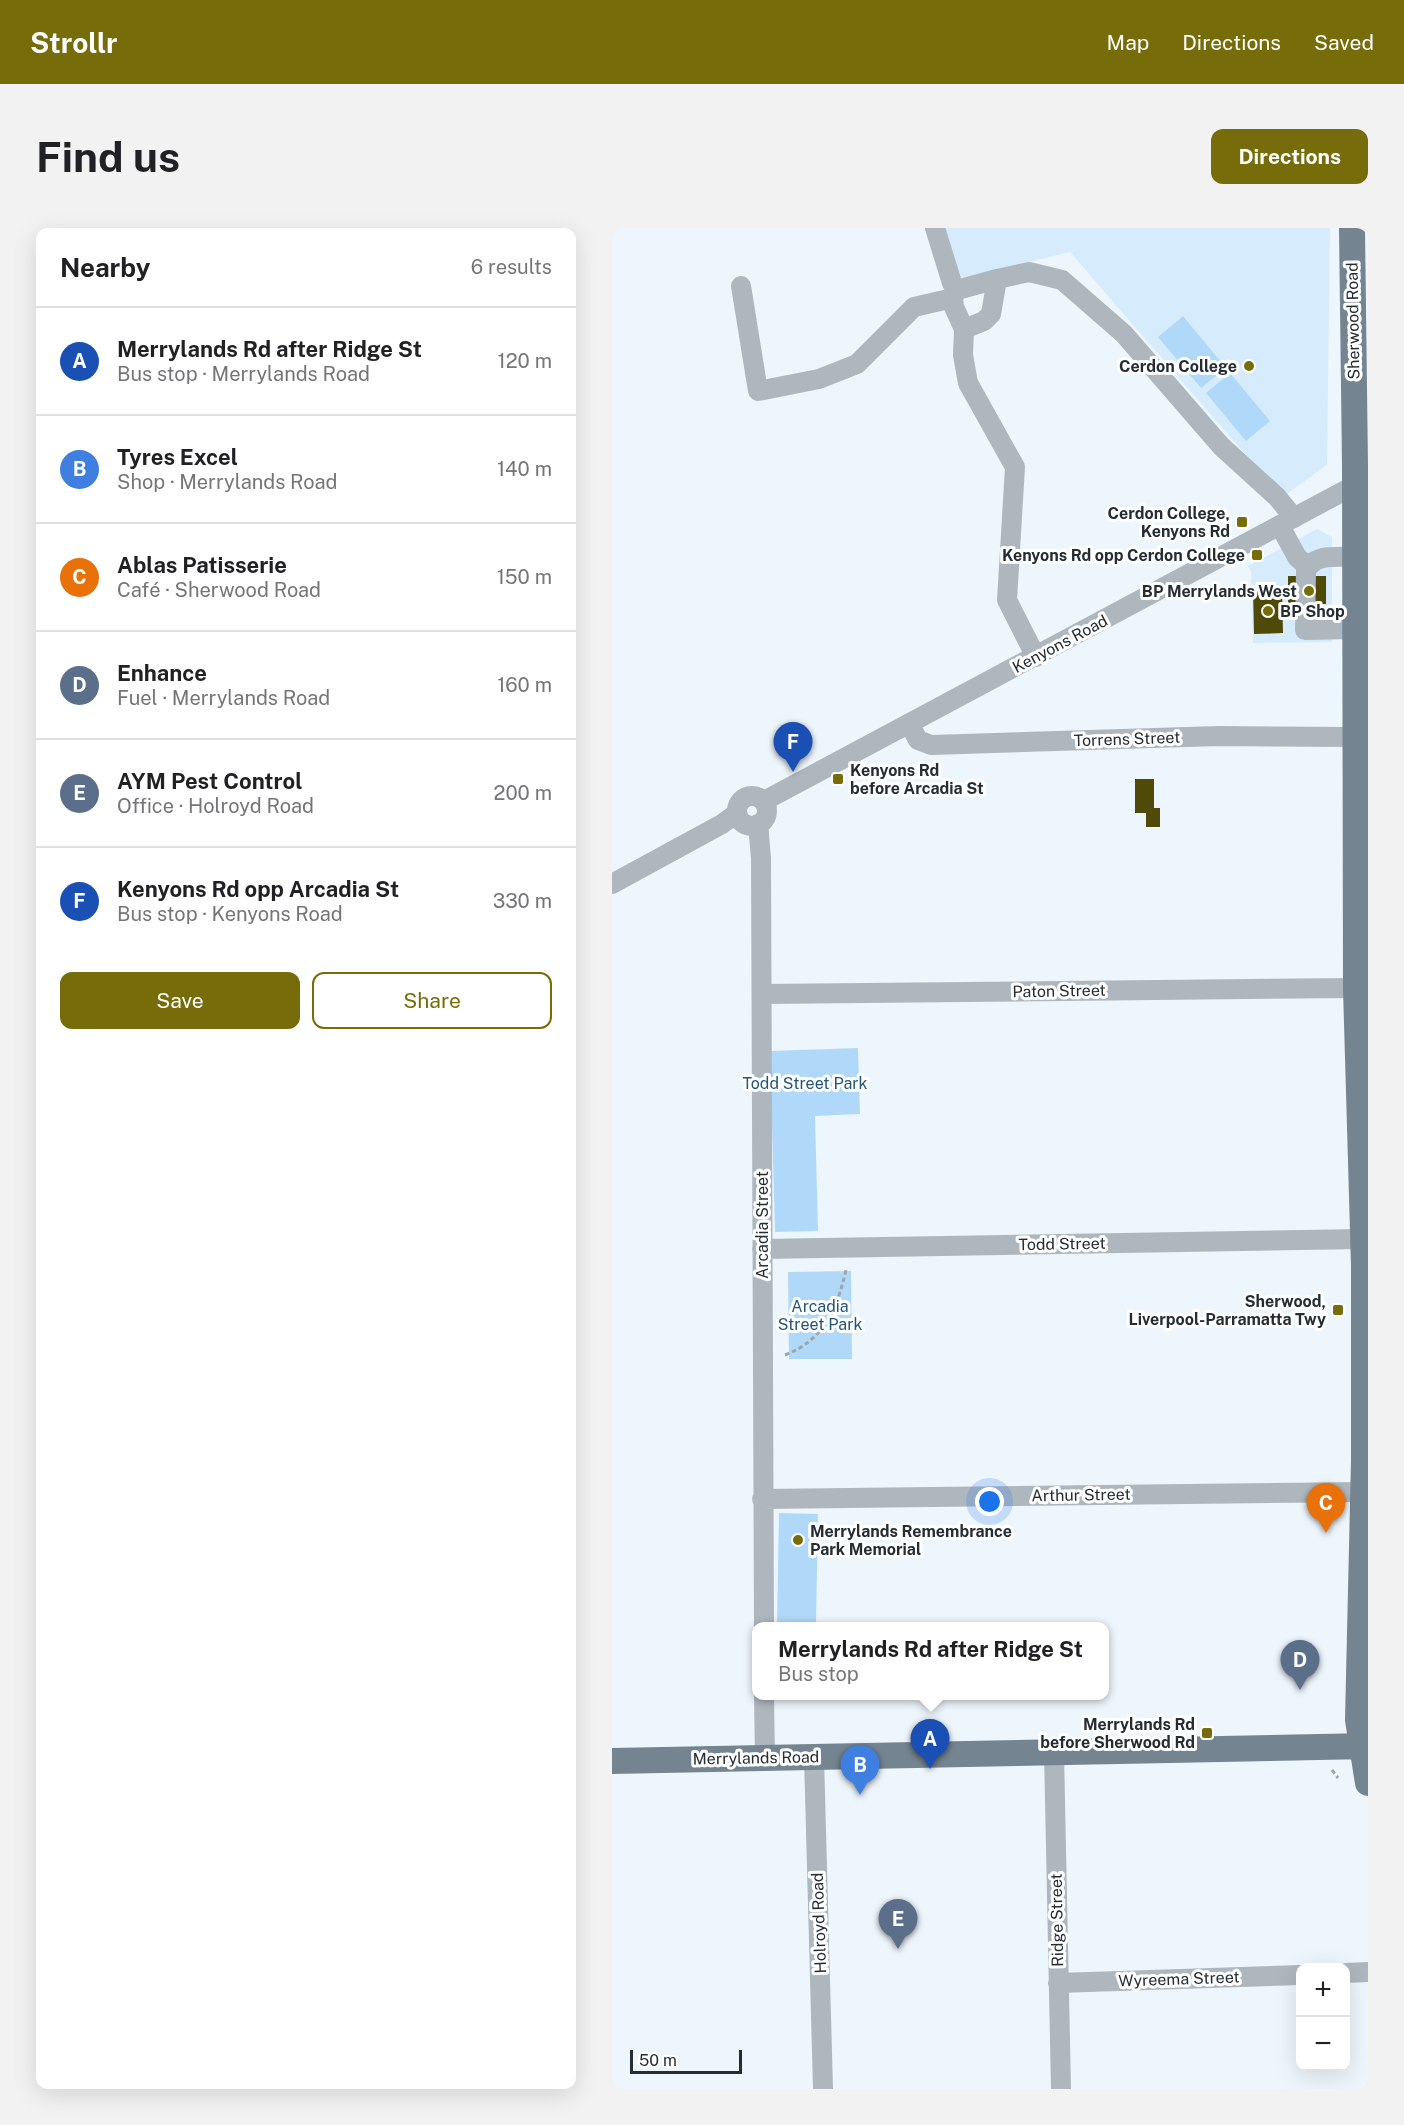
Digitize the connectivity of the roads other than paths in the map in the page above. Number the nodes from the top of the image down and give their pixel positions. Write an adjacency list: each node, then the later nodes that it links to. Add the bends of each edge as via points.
1 (935, 228): 5 (street)
2 (1352, 228): 7 (main road, Sherwood Road)
3 (997, 279): 5 (street); 6 (street, via 991,314); 8 (street, via 1029,272 1062,280 1124,334 1221,446 1277,497)
4 (741, 286): 5 (street, via 758,391 819,379 857,364 915,307)
5 (955, 294): 6 (street, via 954,308)
6 (964, 329): 12 (street, via 968,383 1015,467 1007,600)
7 (1359, 470): 8 (street, Kenyons Road); 9 (main road, Sherwood Road)
8 (1287, 522): 10 (street, via 1297,557); 12 (street, Kenyons Road)
9 (1355, 557): 10 (street, via 1322,558); 11 (main road, Sherwood Road)
10 (1308, 567): 11 (street, via 1305,630)
11 (1354, 629): 14 (main road, Sherwood Road)
12 (1035, 657): 13 (street, Kenyons Road)
13 (910, 725): 14 (street, Torrens Street, via 918,740 931,745 1219,736); 15 (street, Kenyons Road)
14 (1354, 737): 19 (main road, Sherwood Road)
15 (764, 801): 16 (street, via 756,796 746,797); 17 (street, via 766,814)
16 (737, 813): 17 (street, via 745,824); 18 (street)
17 (758, 824): 20 (street, Arcadia Street)
18 (612, 884)
19 (1356, 988): 20 (street, Paton Street); 21 (main road, Sherwood Road)
20 (762, 994): 23 (street, Arcadia Street)
21 (1362, 1019): 22 (main road, Sherwood Road)
22 (1363, 1239): 23 (street, Todd Street); 24 (main road, Sherwood Road)
23 (762, 1249): 25 (street, Arcadia Street)
24 (1363, 1492): 25 (street, Arthur Street); 28 (main road, Sherwood Road, via 1359,1720)
25 (762, 1499): 26 (street, Arcadia Street)
26 (764, 1622)
27 (764, 1700): 31 (street)
28 (1365, 1746): 29 (main road, Merrylands Road); 33 (main road, Sherwood Road)
29 (1054, 1752): 30 (main road, Merrylands Road); 37 (street, Ridge Street)
30 (814, 1757): 31 (main road, Merrylands Road); 38 (street, Holroyd Road)
31 (765, 1758): 32 (main road, Merrylands Road)
32 (612, 1761)
33 (1368, 1783)
34 (1368, 1972): 35 (street)
35 (1350, 1973)
36 (1296, 1975): 37 (street, Wyreema Street)
37 (1059, 1983): 39 (street, Ridge Street)
38 (823, 2089)
39 (1061, 2089)

